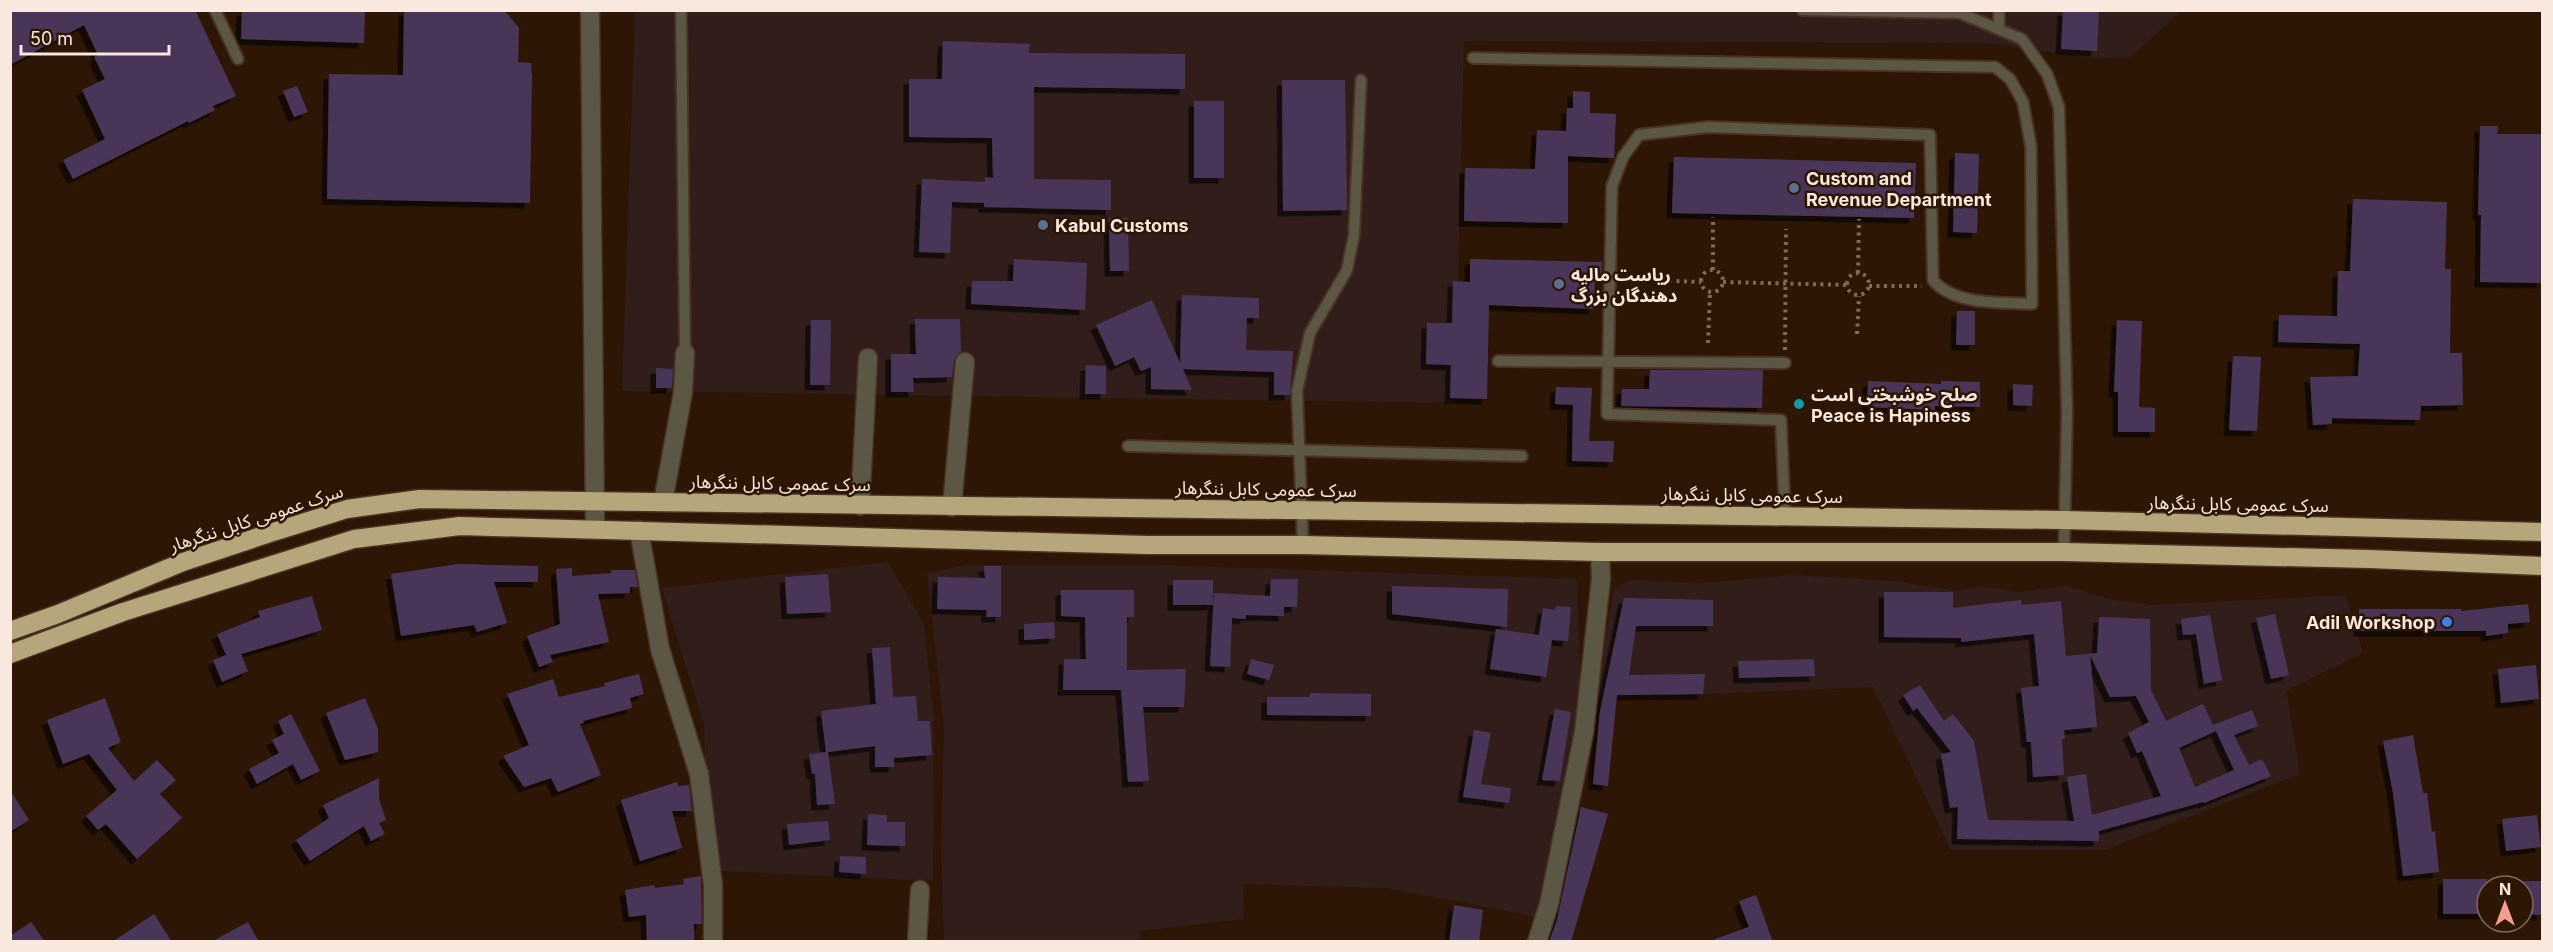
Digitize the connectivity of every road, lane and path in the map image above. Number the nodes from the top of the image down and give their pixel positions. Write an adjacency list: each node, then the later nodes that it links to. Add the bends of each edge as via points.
1 (215, 10): 9 (lane)
2 (590, 10): 36 (street)
3 (681, 10): 27 (lane)
4 (1999, 10): 7 (lane)
5 (1902, 11): 6 (lane); 7 (lane, via 1960,13)
6 (1798, 12)
7 (1999, 29): 42 (lane, via 2022,39 2047,74 2059,106 2067,413)
8 (1473, 58): 22 (lane, via 1995,66 2010,79 2023,102 2031,147 2032,304 1970,299)
9 (238, 59)
10 (1361, 80): 34 (lane, via 1354,235 1347,270 1310,333 1297,391)
11 (1713, 217): 14 (path)
12 (1859, 219): 15 (path)
13 (1786, 229): 19 (path)
14 (1713, 270): 17 (path, via 1706,272); 18 (path, via 1722,276)
15 (1858, 273): 20 (path, via 1851,275); 21 (path, via 1865,276)
16 (1610, 279): 17 (path); 22 (lane, via 1612,186 1623,157 1639,135 1708,127 1930,135 1933,280); 31 (lane)
17 (1701, 282): 23 (path)
18 (1723, 282): 19 (path); 23 (path, via 1720,289)
19 (1785, 284): 20 (path); 32 (path)
20 (1846, 285): 24 (path, via 1849,292)
21 (1869, 286): 22 (path); 24 (path)
22 (1938, 286)
23 (1710, 292): 26 (path)
24 (1859, 296): 25 (path)
25 (1857, 334)
26 (1708, 343)
27 (686, 353): 37 (street)
28 (868, 358): 38 (street)
29 (1498, 361): 31 (lane)
30 (965, 362): 39 (street)
31 (1608, 362): 32 (lane); 41 (lane, via 1607,414 1781,420)
32 (1785, 363)
33 (1128, 446): 34 (lane)
34 (1300, 450): 35 (lane); 40 (lane)
35 (1522, 456)
36 (596, 500): 37 (highway, سرک عمومی کابل ننگرهار); 43 (street); 50 (highway, سرک عمومی کابل ننگرهار, via 420,500 347,509 183,562)
37 (663, 502): 38 (highway, سرک عمومی کابل ننگرهار)
38 (860, 506): 39 (highway, سرک عمومی کابل ننگرهار)
39 (952, 507): 40 (highway, سرک عمومی کابل ننگرهار)
40 (1302, 510): 41 (highway, سرک عمومی کابل ننگرهار); 46 (lane)
41 (1785, 516): 42 (highway, سرک عمومی کابل ننگرهار)
42 (2063, 520): 45 (highway, سرک عمومی کابل ننگرهار); 48 (lane)
43 (595, 528): 44 (highway); 51 (highway, via 460,526 354,539 123,612)
44 (639, 530): 46 (highway, via 1148,545); 53 (street, via 660,650 699,774 713,885)
45 (2542, 532)
46 (1303, 545): 47 (highway)
47 (1600, 552): 48 (highway); 55 (street, via 1601,579 1584,732 1549,903)
48 (2064, 552): 49 (highway)
49 (2542, 566)
50 (10, 631)
51 (10, 654)
52 (920, 890): 54 (street)
53 (713, 942)
54 (917, 942)
55 (1537, 942)

